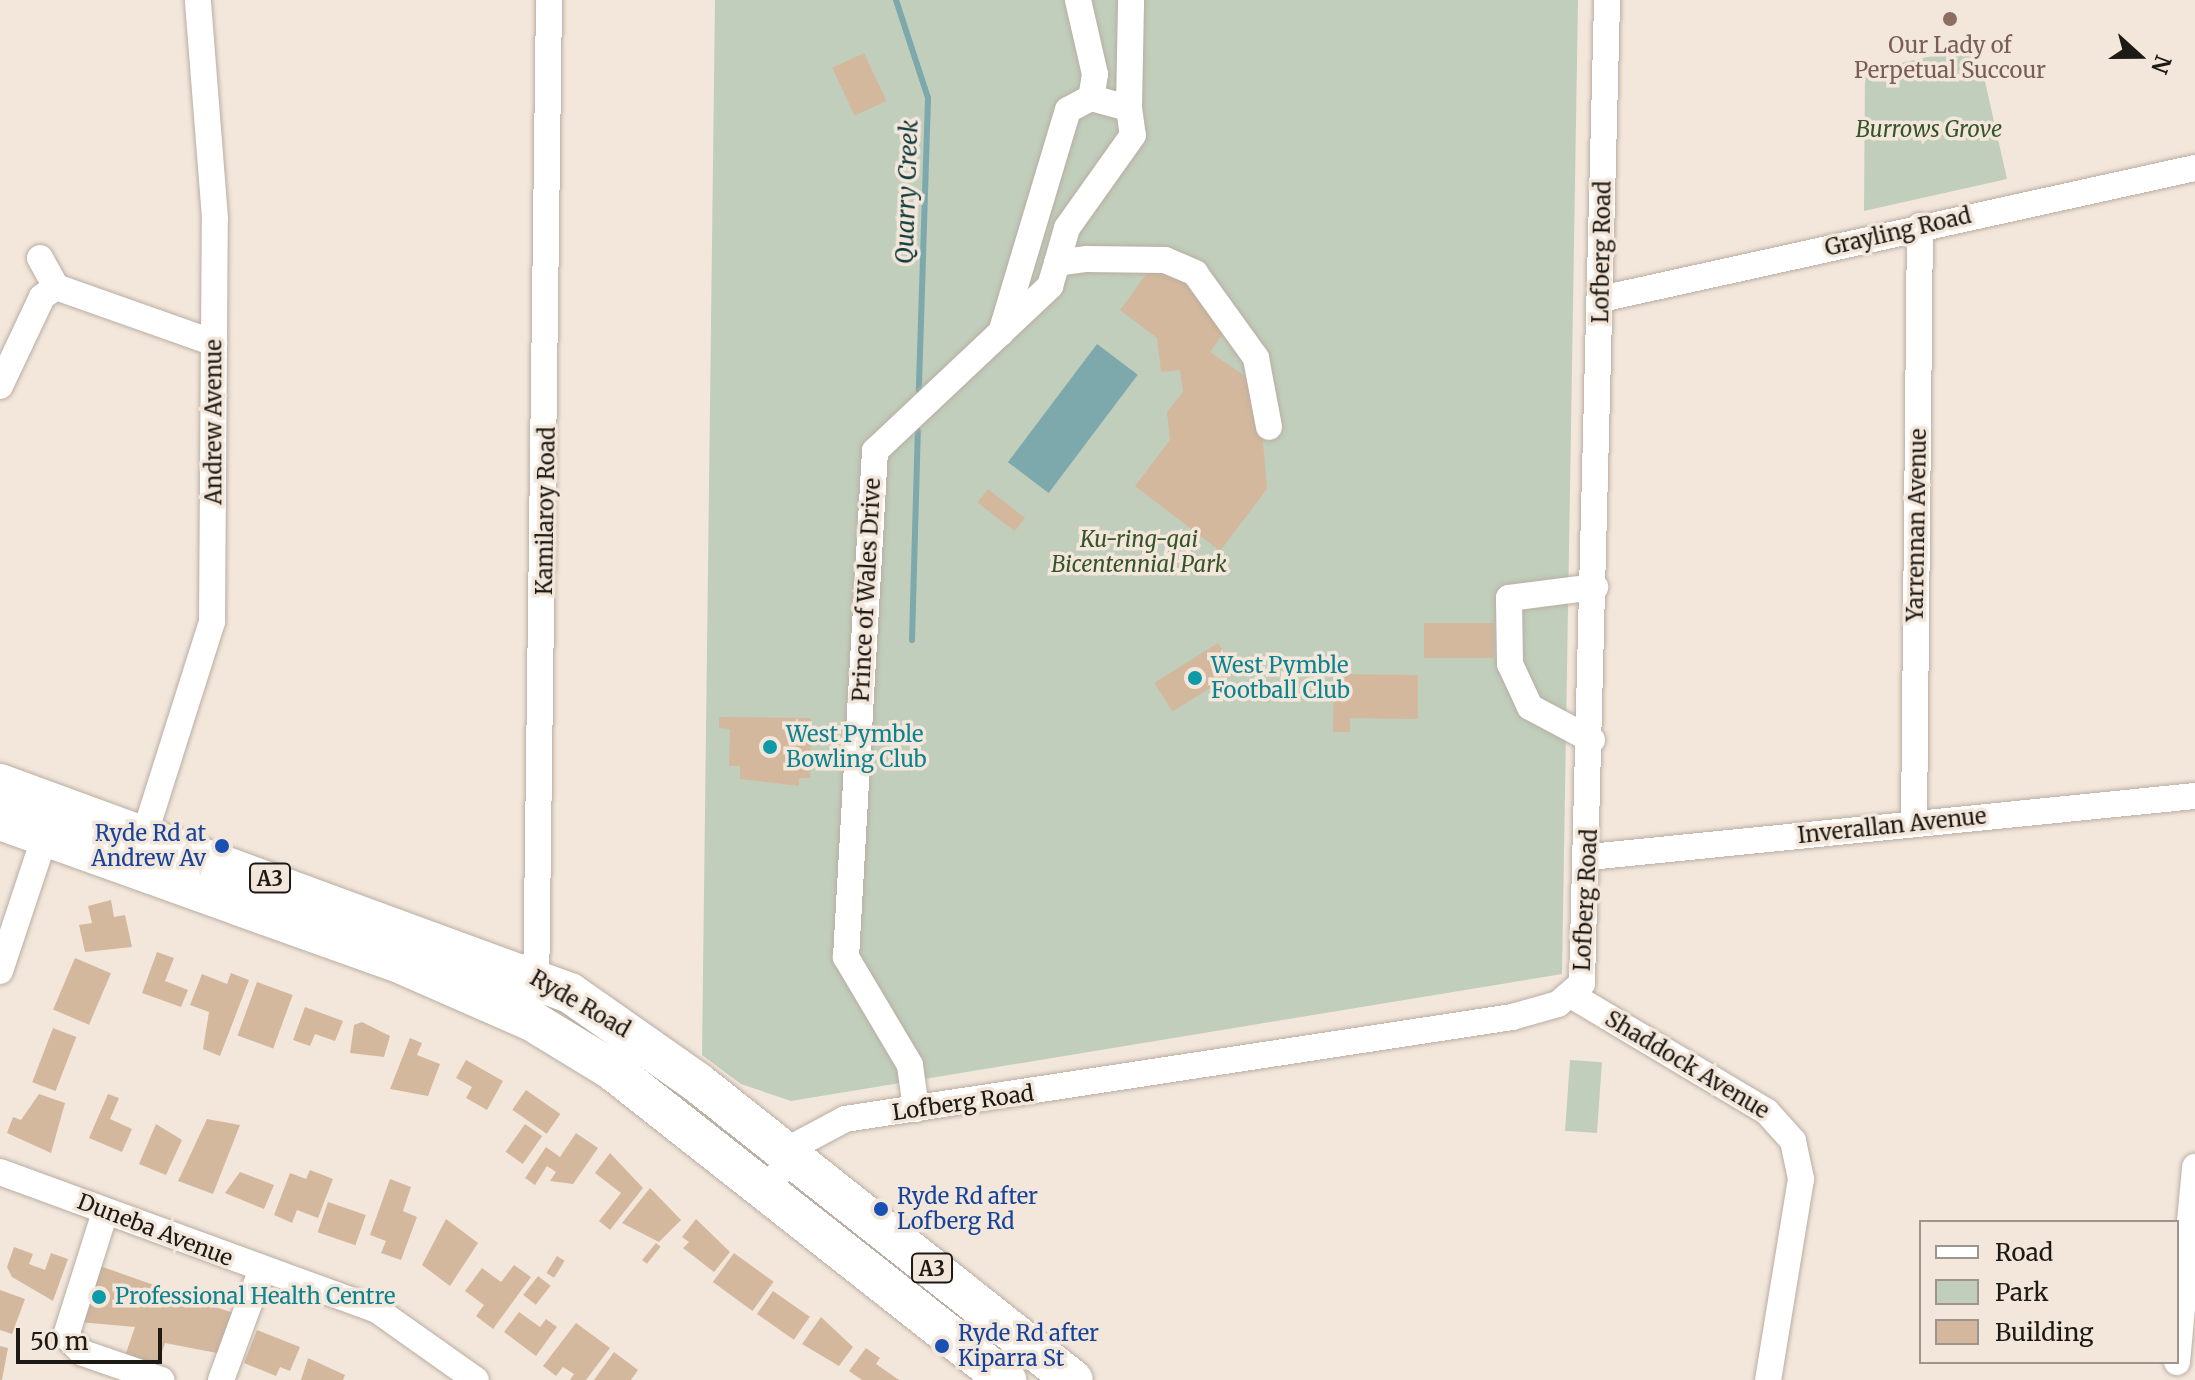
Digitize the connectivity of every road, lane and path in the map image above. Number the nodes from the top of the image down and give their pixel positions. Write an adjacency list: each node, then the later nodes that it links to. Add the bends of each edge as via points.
1 (198, 0): 15 (street, Andrew Avenue, via 215,218)
2 (549, 0): 28 (street, Kamilaroy Road)
3 (1078, 0): 6 (street, via 1095,74)
4 (1131, 0): 7 (street, Prince of Wales Drive)
5 (1607, 0): 13 (street, Lofberg Road)
6 (1091, 98): 7 (street); 14 (street, via 1068,110)
7 (1129, 108): 11 (street, Prince of Wales Drive, via 1133,135 1067,228)
8 (2195, 168): 9 (street, Grayling Road)
9 (1920, 226): 13 (street, Grayling Road); 23 (street, Yarrennan Avenue)
10 (40, 258): 12 (street)
11 (1057, 263): 14 (street, Prince of Wales Drive, via 1050,286); 17 (street, via 1165,260 1195,273 1256,358)
12 (56, 287): 15 (street); 16 (street, via 42,297)
13 (1601, 299): 18 (street, Lofberg Road)
14 (1001, 333): 31 (street, Prince of Wales Drive, via 875,451 846,957 910,1065)
15 (214, 343): 24 (street, Andrew Avenue, via 210,644)
16 (0, 386)
17 (1269, 427)
18 (1595, 587): 19 (street, Lofberg Road); 19 (street, via 1509,598 1510,664 1530,707)
19 (1592, 740): 26 (street, Lofberg Road)
20 (0, 784): 24 (highway, Ryde Road / A3)
21 (2195, 796): 23 (street, Inverallan Avenue)
22 (0, 820): 25 (highway, Ryde Road / A3)
23 (1914, 824): 26 (street, Inverallan Avenue)
24 (145, 833): 28 (highway, Ryde Road / A3)
25 (45, 836): 27 (street); 30 (highway, Ryde Road / A3, via 383,956)
26 (1590, 857): 29 (street, Lofberg Road, via 1587,959)
27 (0, 971)
28 (538, 976): 30 (street, Kamilaroy Road); 32 (highway, Ryde Road / A3, via 629,1031)
29 (1571, 995): 31 (street, Lofberg Road, via 1512,1017); 44 (street, Shaddock Avenue, via 1767,1112 1793,1141 1801,1179)
30 (532, 1021): 35 (highway, Ryde Road / A3, via 611,1069)
31 (916, 1109): 32 (street, Lofberg Road, via 831,1123)
32 (791, 1157): 35 (street, Lofberg Road); 43 (highway, Ryde Road / A3)
33 (2195, 1167): 38 (street)
34 (0, 1172): 36 (street, Duneba Avenue)
35 (766, 1190): 42 (highway, Ryde Road / A3)
36 (105, 1212): 37 (street, Duneba Avenue); 39 (street, via 66,1336 83,1353)
37 (261, 1271): 40 (street); 41 (street, Duneba Avenue, via 377,1310)
38 (2182, 1355): 45 (street)
39 (161, 1380)
40 (221, 1380)
41 (476, 1380)
42 (1006, 1380)
43 (1073, 1380)
44 (1768, 1380)
45 (2175, 1380)

